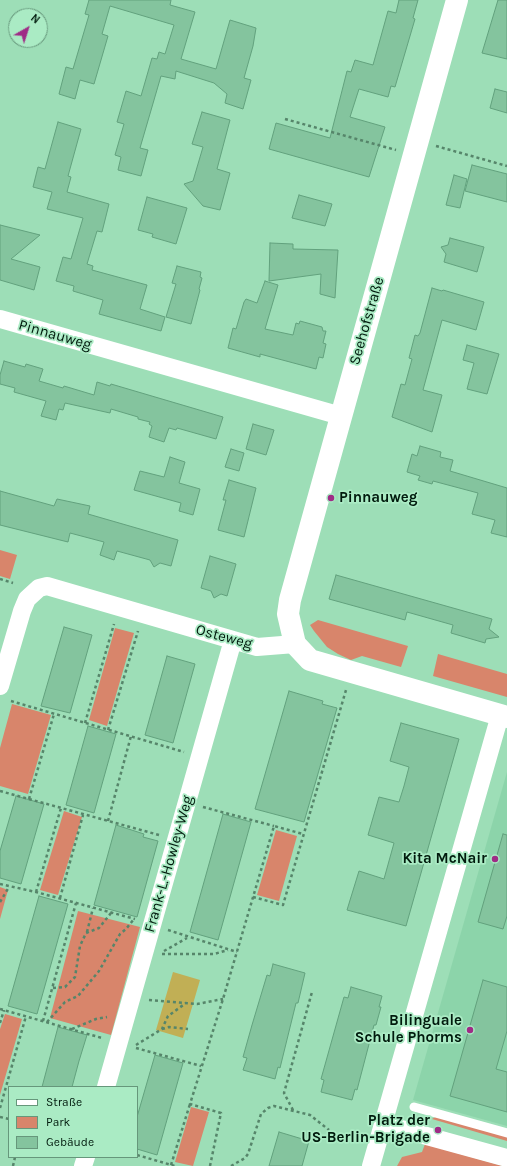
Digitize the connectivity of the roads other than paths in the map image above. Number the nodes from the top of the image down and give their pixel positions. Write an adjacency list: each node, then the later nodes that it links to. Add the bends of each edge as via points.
1 (457, 0): 3 (street, Seehofstraße)
2 (0, 319): 3 (street, Pinnauweg)
3 (341, 416): 5 (street, Seehofstraße, via 290,600 288,614)
4 (233, 640): 5 (street, Osteweg, via 257,647); 6 (street, Osteweg, via 47,586 30,595 22,612); 8 (street, Frank-L.-Howley-Weg)
5 (295, 644): 7 (street, via 310,660)
6 (0, 686)
7 (504, 716): 10 (street)
8 (106, 1086)
9 (414, 1107): 11 (lane)
10 (383, 1124): 12 (street); 13 (street)
11 (507, 1133)
12 (507, 1158)
13 (371, 1166)

